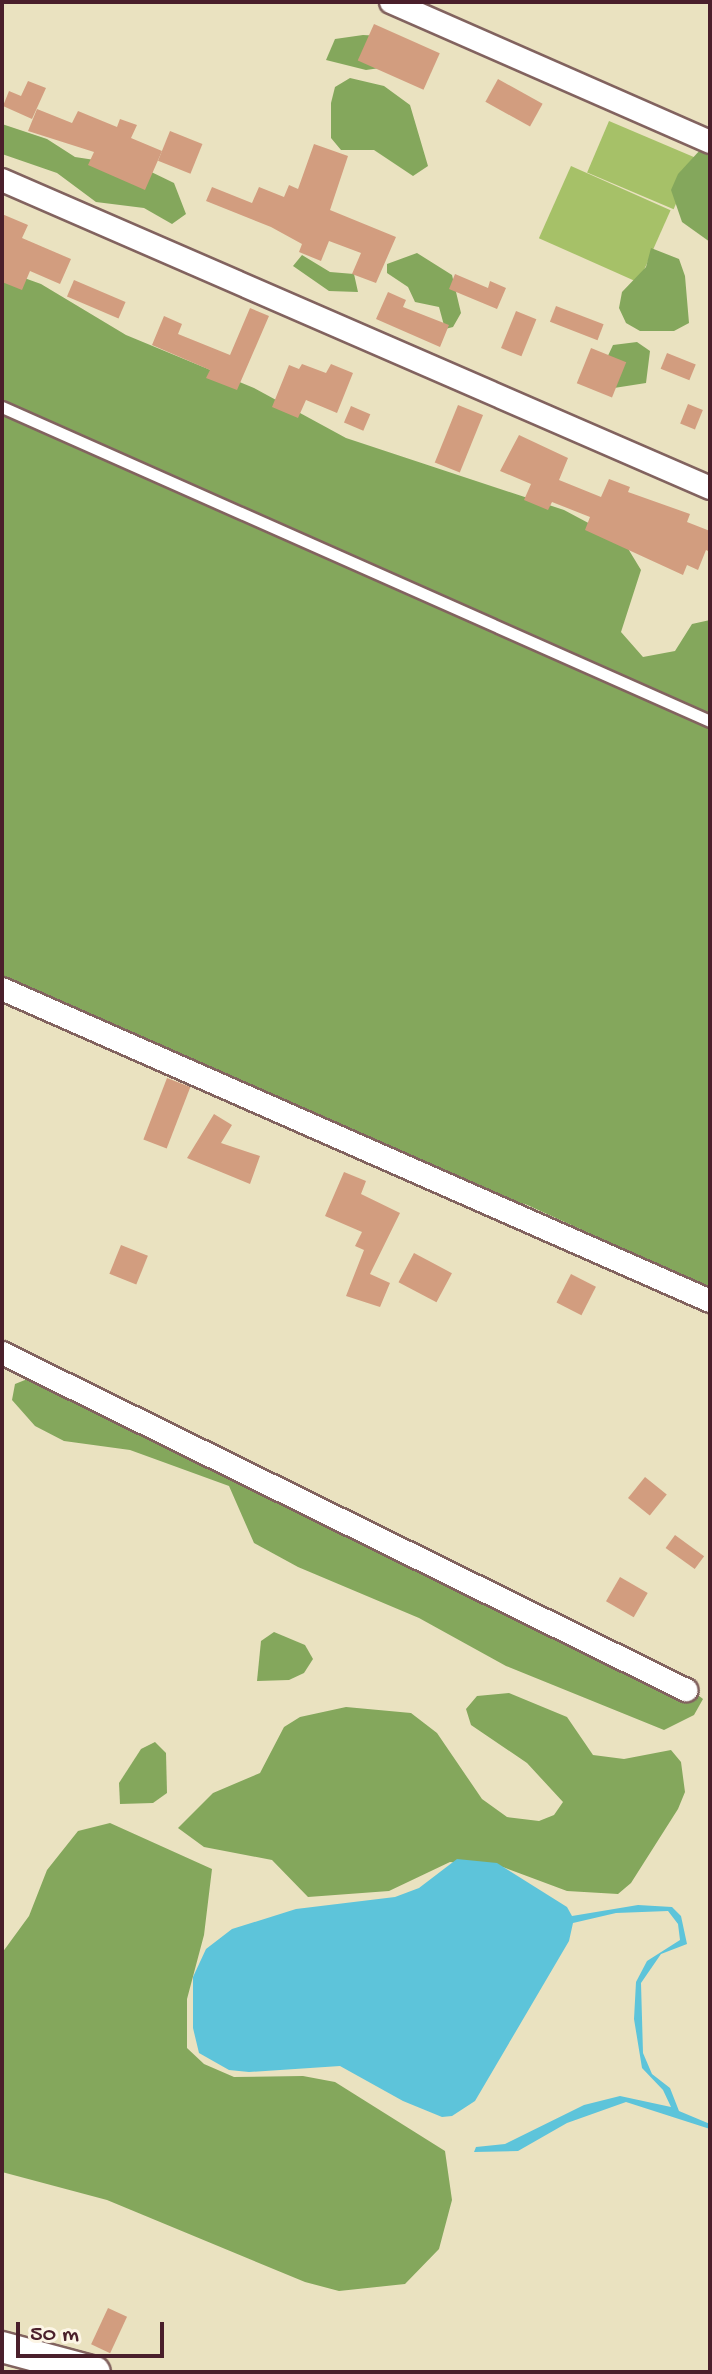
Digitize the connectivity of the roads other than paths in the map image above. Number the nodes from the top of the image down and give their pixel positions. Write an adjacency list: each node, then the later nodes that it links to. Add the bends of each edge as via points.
1 (391, 2): 2 (street)
2 (710, 142)
3 (2, 180): 5 (street)
4 (2, 407): 6 (lane)
5 (710, 488)
6 (710, 721)
7 (2, 989): 8 (street)
8 (710, 1301)
9 (2, 1353): 10 (street)
10 (686, 1690)
11 (2, 2347): 12 (main road)
12 (95, 2372)

